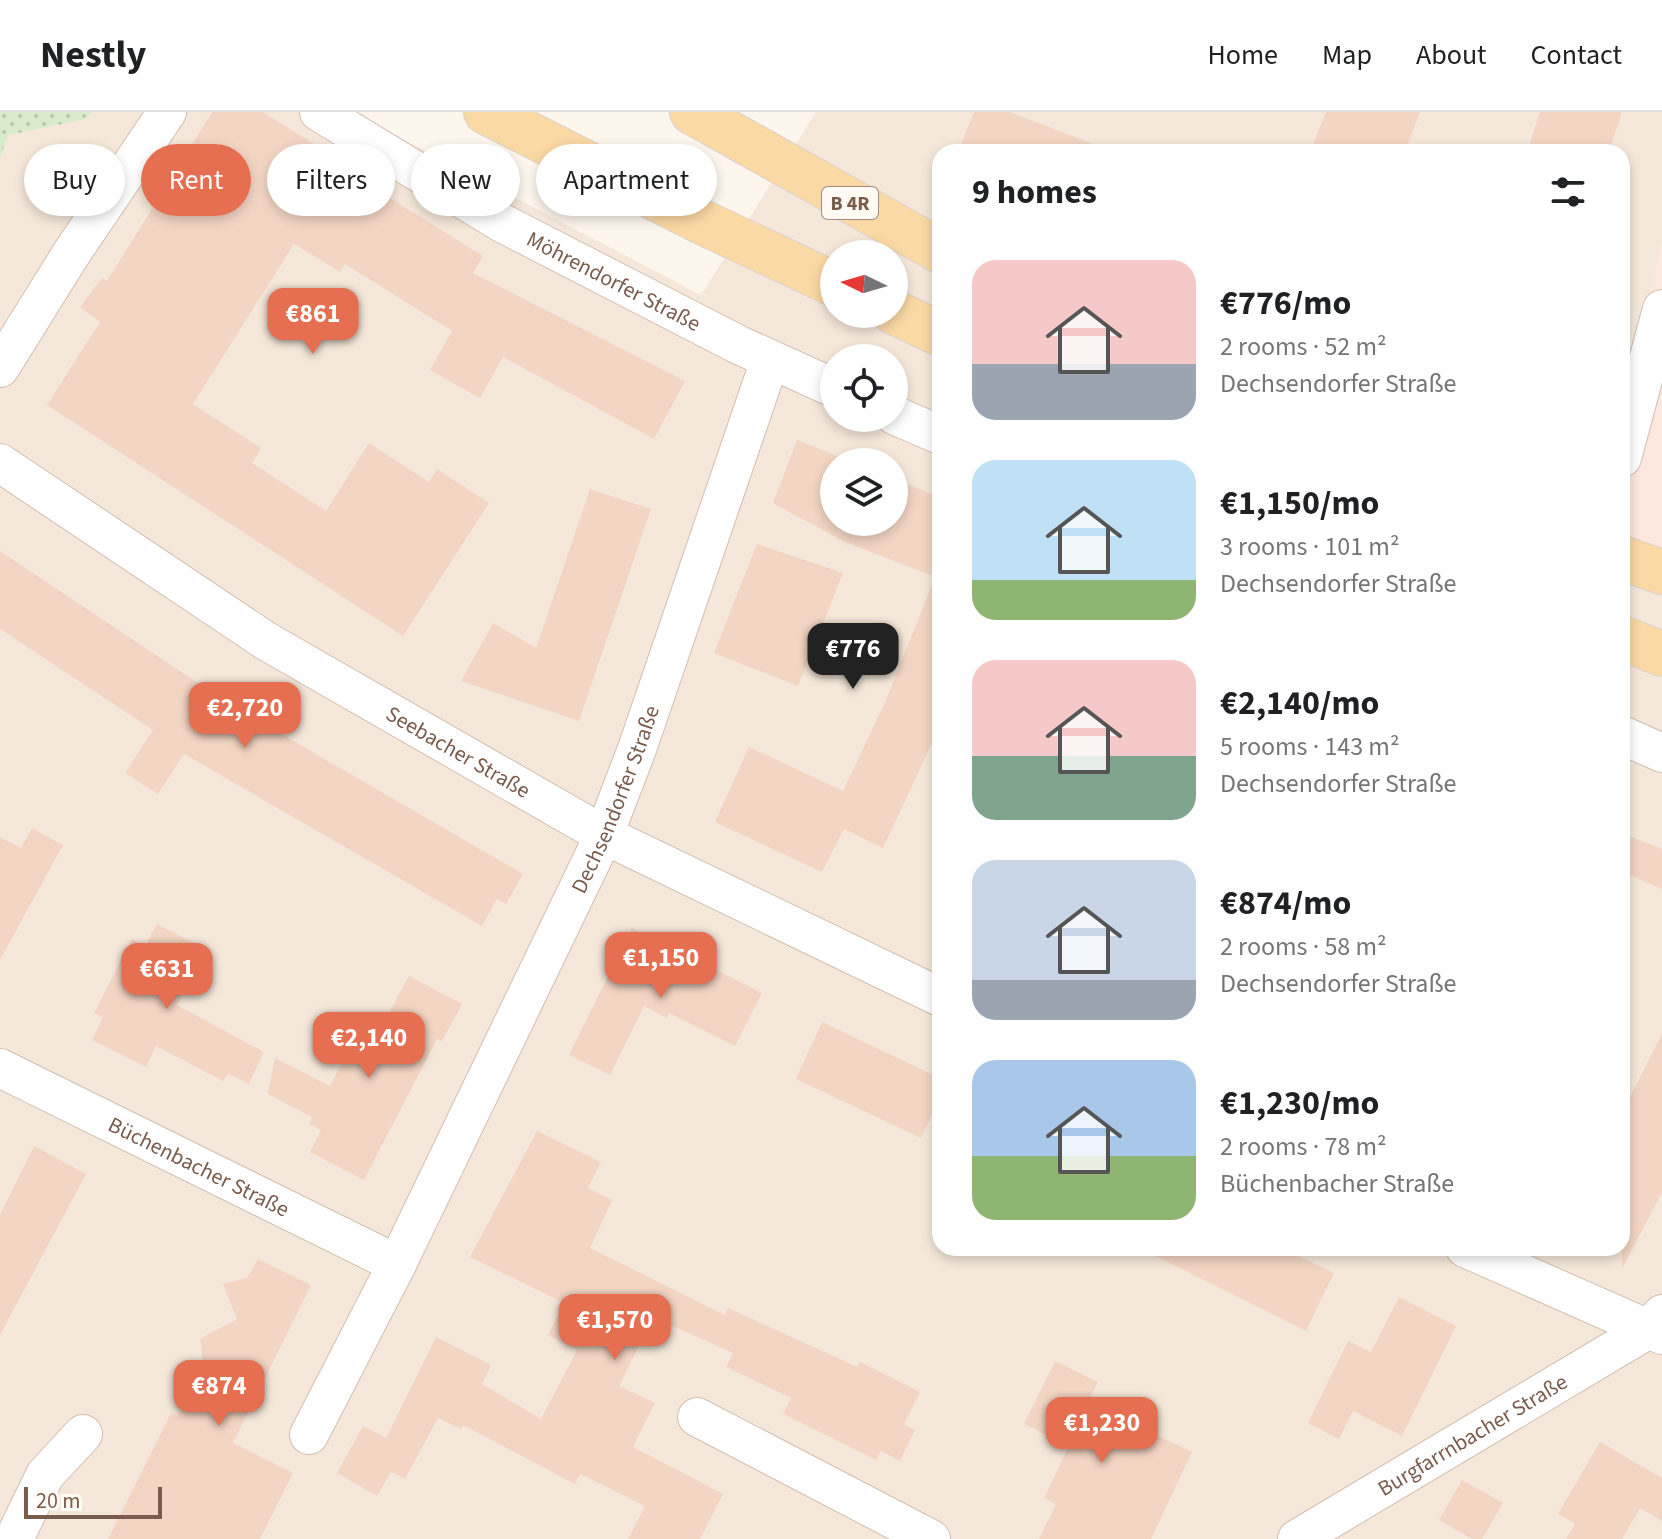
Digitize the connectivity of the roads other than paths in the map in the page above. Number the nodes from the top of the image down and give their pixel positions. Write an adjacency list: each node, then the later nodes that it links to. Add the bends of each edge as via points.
1 (167, 112): 11 (street)
2 (319, 112): 10 (street, Möhrendorfer Straße, via 502,223)
3 (486, 112): 6 (main road)
4 (692, 112): 5 (main road, B 4R)
5 (932, 247)
6 (820, 277)
7 (1662, 309): 14 (street)
8 (908, 319): 9 (main road)
9 (932, 330)
10 (770, 360): 12 (street, Möhrendorfer Straße); 23 (street, Dechsendorfer Straße)
11 (0, 368)
12 (820, 382)
13 (908, 421): 15 (street)
14 (1630, 428)
15 (932, 432)
16 (0, 463): 23 (street, Seebacher Straße, via 266,641)
17 (1630, 561): 18 (main road)
18 (1662, 572)
19 (1630, 641): 20 (main road)
20 (1662, 654)
21 (1630, 739): 22 (street)
22 (1662, 753)
23 (604, 835): 24 (street, Seebacher Straße); 27 (street, Dechsendorfer Straße)
24 (932, 993)
25 (0, 1068): 27 (street, Büchenbacher Straße)
26 (1485, 1256): 28 (street)
27 (397, 1264): 31 (street, Dechsendorfer Straße)
28 (1658, 1326): 34 (street, Burgfarrnbacher Straße)
29 (697, 1417): 33 (street)
30 (83, 1434): 32 (street, via 45,1475)
31 (309, 1435)
32 (14, 1539)
33 (931, 1539)
34 (1297, 1539)

